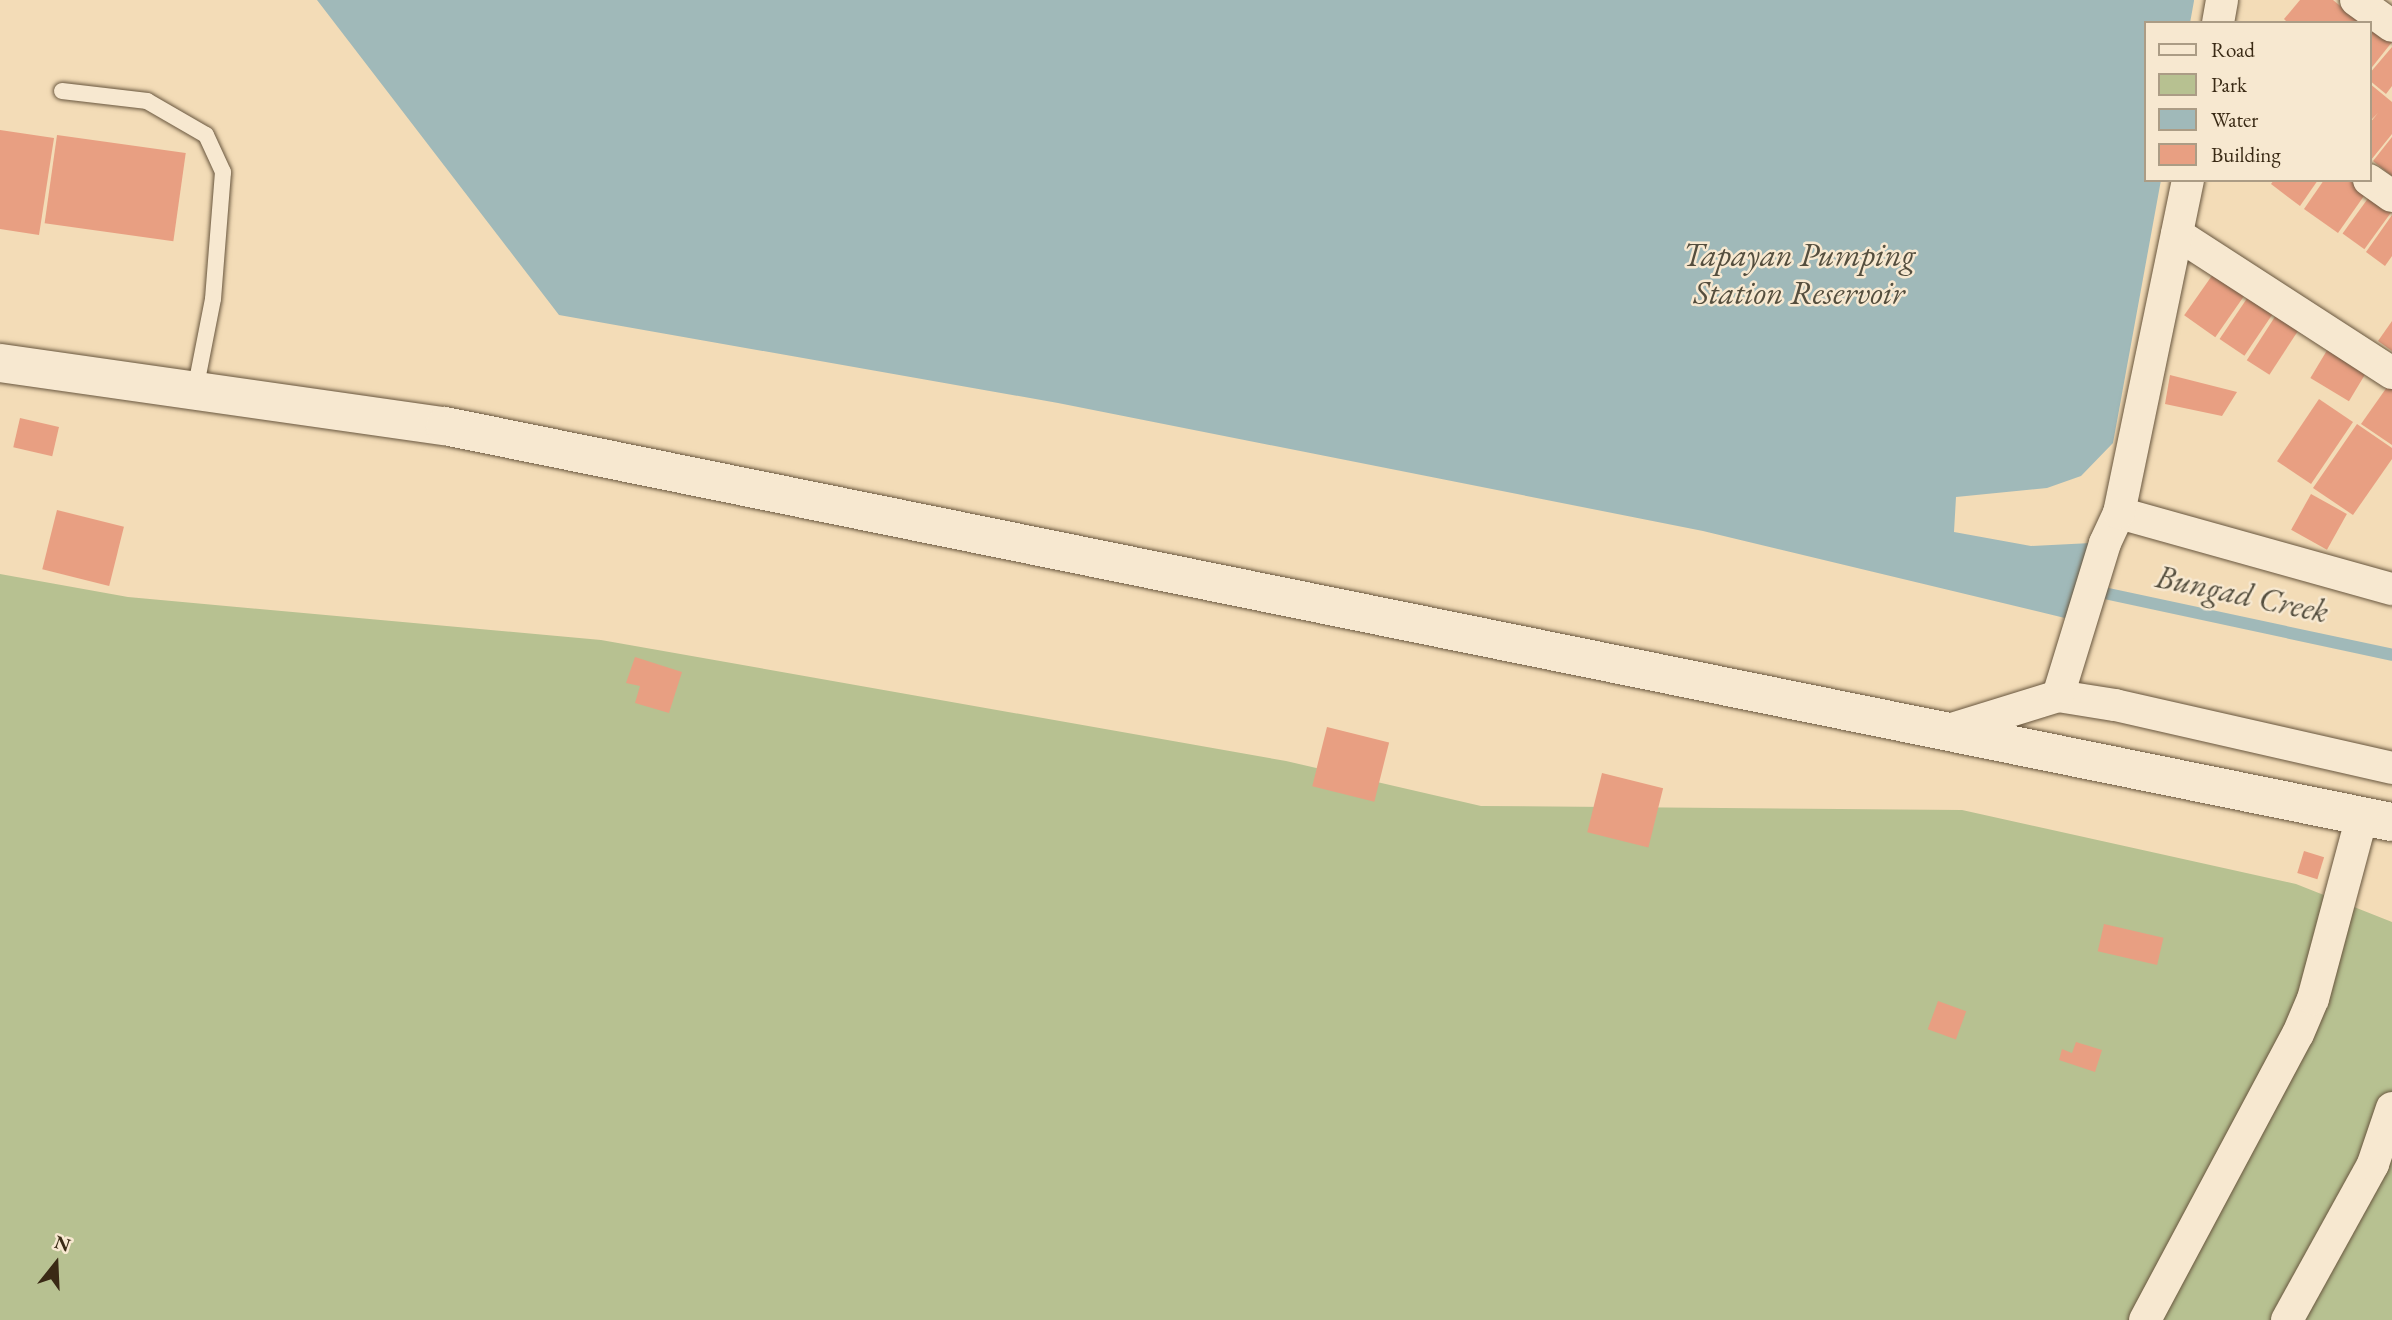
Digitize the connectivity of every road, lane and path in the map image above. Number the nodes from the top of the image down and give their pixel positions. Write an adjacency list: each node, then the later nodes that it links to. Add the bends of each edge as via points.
1 (2222, 0): 3 (street)
2 (2356, 0): 4 (street)
3 (2218, 21)
4 (2392, 26)
5 (62, 91): 12 (lane, via 147,101 206,135 223,172 214,299)
6 (2371, 181): 8 (street)
7 (2188, 182): 9 (street)
8 (2392, 196)
9 (2177, 234): 11 (street); 13 (street)
10 (0, 363): 12 (street)
11 (2392, 373)
12 (195, 391): 16 (street, via 445,426)
13 (2119, 513): 14 (street); 15 (street, via 2105,543)
14 (2392, 589)
15 (2058, 696): 16 (street); 17 (street)
16 (1941, 732): 18 (street)
17 (2392, 768)
18 (2377, 819): 20 (street, via 2303,1022)
19 (2392, 1108): 21 (street, via 2373,1164)
20 (2145, 1320)
21 (2287, 1320)

